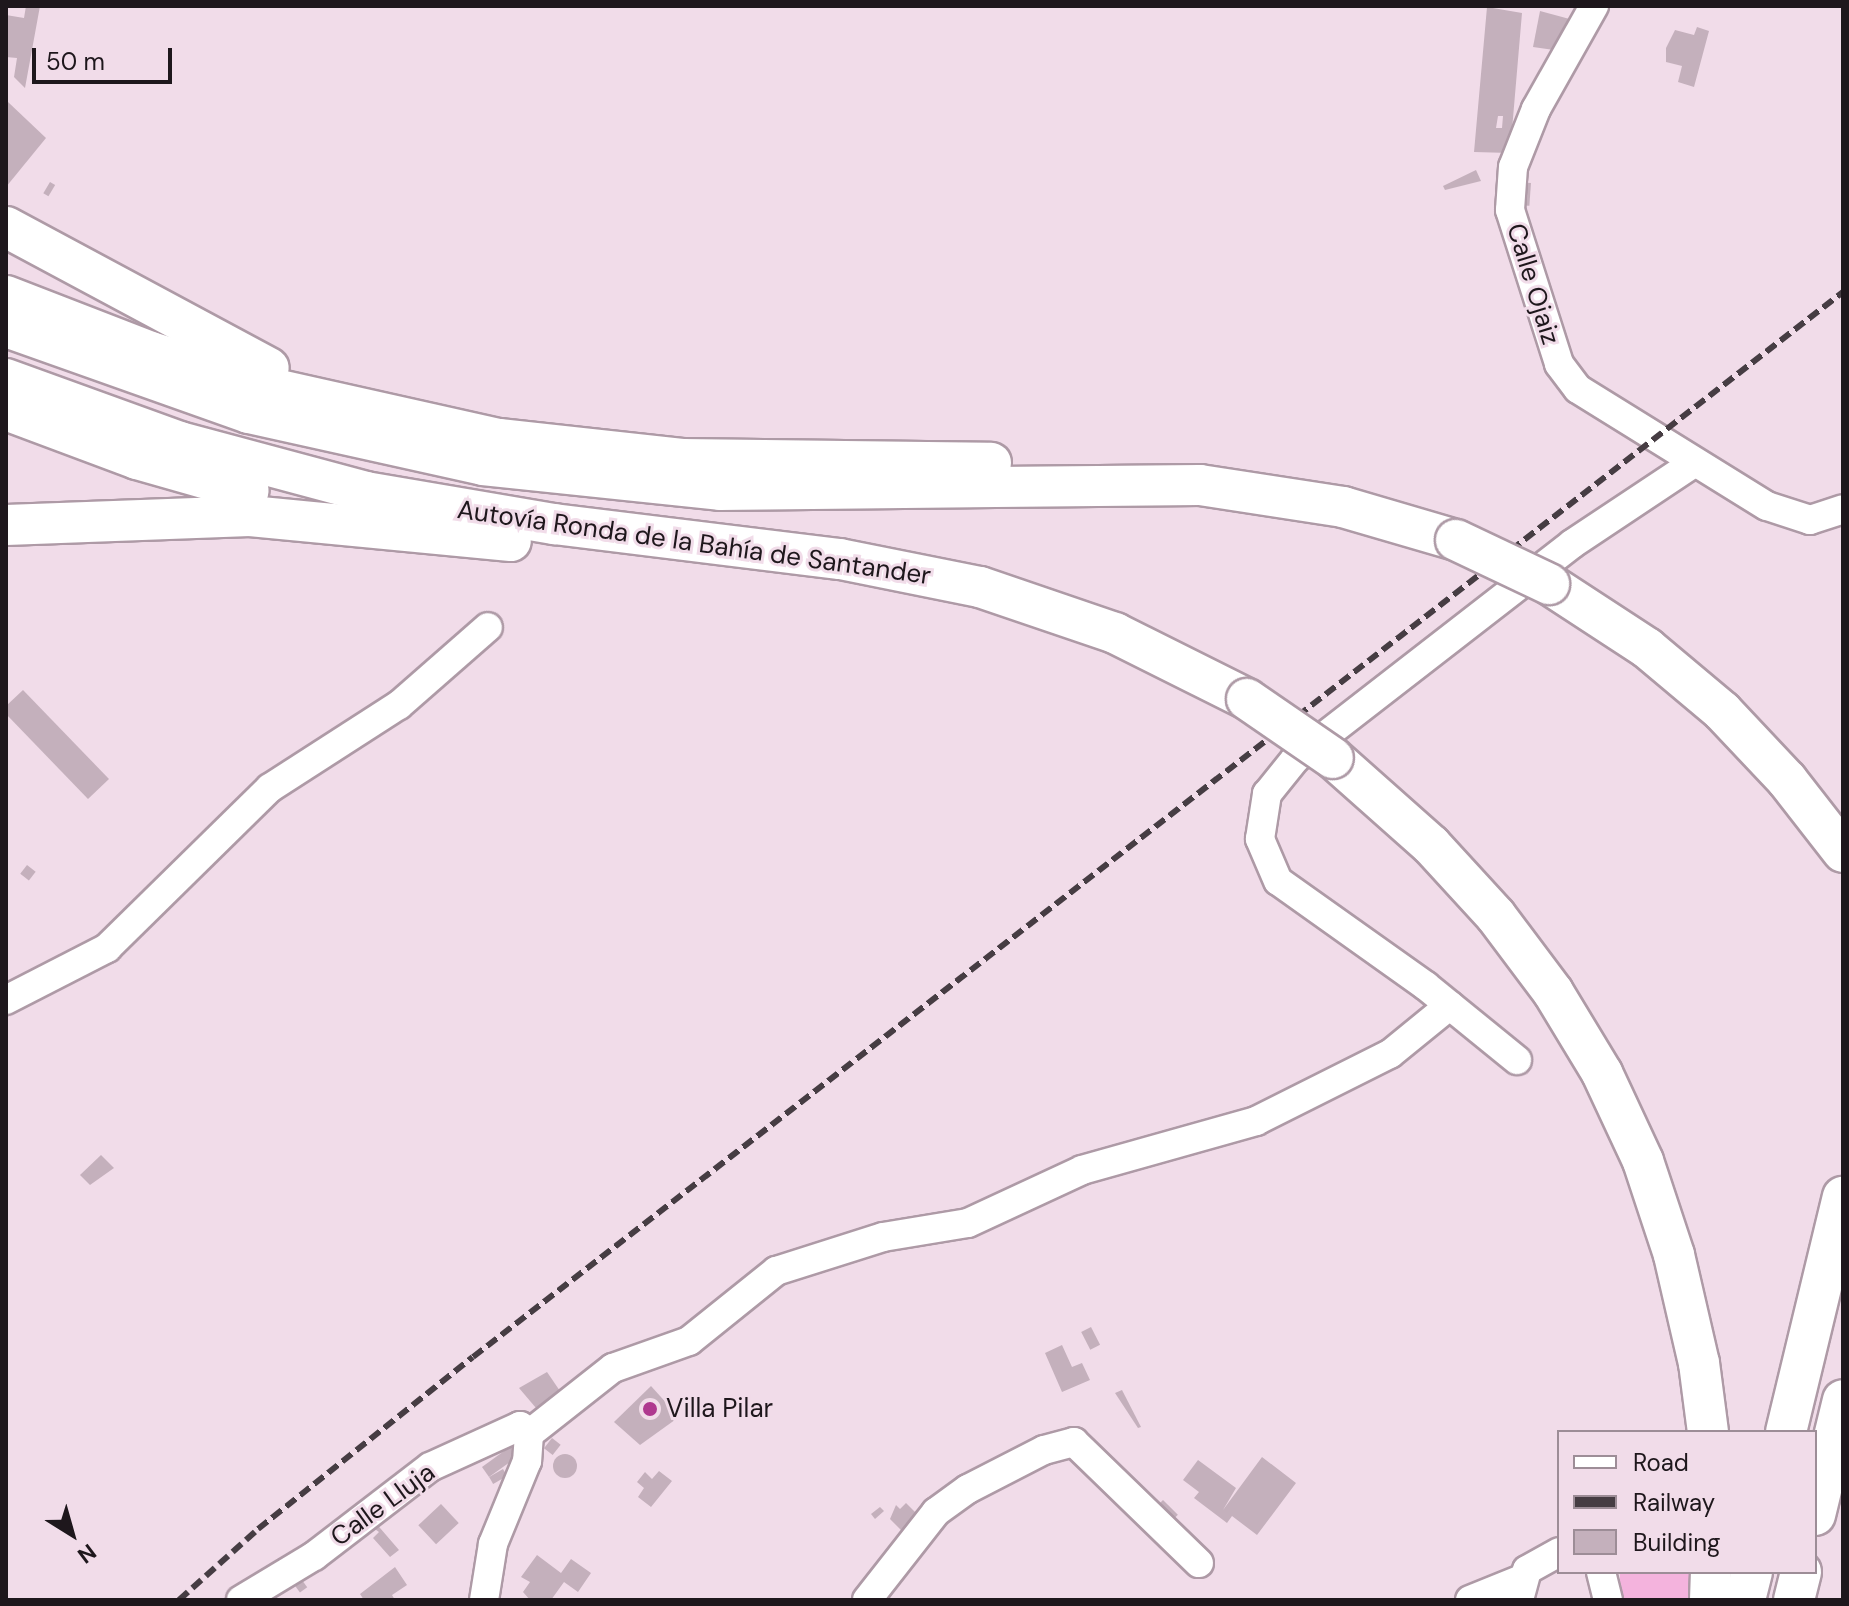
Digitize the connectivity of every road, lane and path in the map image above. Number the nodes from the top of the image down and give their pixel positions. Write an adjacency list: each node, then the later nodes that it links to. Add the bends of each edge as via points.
1 (1594, 6): 8 (street, Calle Ojaiz, via 1536,109 1513,167 1510,210 1559,364 1578,389)
2 (6, 227): 7 (highway, via 255,362)
3 (6, 296): 7 (highway, via 204,370 309,400)
4 (6, 327): 10 (highway, Autovía Ronda de la Bahía de Santander, via 249,413 388,447 529,472 769,492 1200,485 1295,497)
5 (6, 379): 13 (highway, Autovía Ronda de la Bahía de Santander, via 180,442 366,492 554,524 840,559)
6 (6, 410): 12 (highway, via 137,459 250,491 384,520)
7 (467, 433): 10 (highway, via 682,459 1160,469 1274,485)
8 (1694, 463): 9 (street, Calle Ojaiz, via 1788,515 1821,519); 17 (street, via 1572,544 1295,759 1267,794 1260,839 1278,881)
9 (1843, 509)
10 (1388, 519): 15 (highway, Autovía Ronda de la Bahía de Santander, bridge, via 1456,540 1549,584 1647,648 1712,702)
11 (6, 525): 12 (highway, via 250,516)
12 (527, 542): 13 (highway)
13 (980, 587): 21 (highway, Autovía Ronda de la Bahía de Santander, bridge, via 1115,633 1247,699 1333,758 1431,845 1496,916 1553,992 1602,1073 1643,1161 1674,1255 1699,1363)
14 (488, 627): 16 (street, via 399,705 270,788 107,948)
15 (1835, 841)
16 (6, 1000)
17 (1450, 1005): 18 (street); 23 (street, via 1378,1061 1256,1121 1082,1170 968,1223 808,1257 744,1293 689,1341 613,1368)
18 (1517, 1060)
19 (1843, 1197): 22 (highway)
20 (1843, 1400): 24 (highway)
21 (1708, 1430)
22 (1786, 1430)
23 (529, 1434): 32 (street, Calle Lluja, via 520,1426 430,1467 314,1556); 33 (street, via 527,1461 503,1513 484,1577)
24 (1817, 1507)
25 (1557, 1553): 31 (street, via 1534,1562)
26 (1199, 1563): 34 (street, via 1074,1442 1031,1456 936,1512)
27 (1602, 1574): 36 (street)
28 (1711, 1574): 37 (highway)
29 (1752, 1574): 38 (highway)
30 (1800, 1574): 39 (highway)
31 (1520, 1589): 35 (street)
32 (241, 1600)
33 (484, 1600)
34 (867, 1600)
35 (1470, 1600)
36 (1608, 1600)
37 (1710, 1600)
38 (1745, 1600)
39 (1794, 1600)

